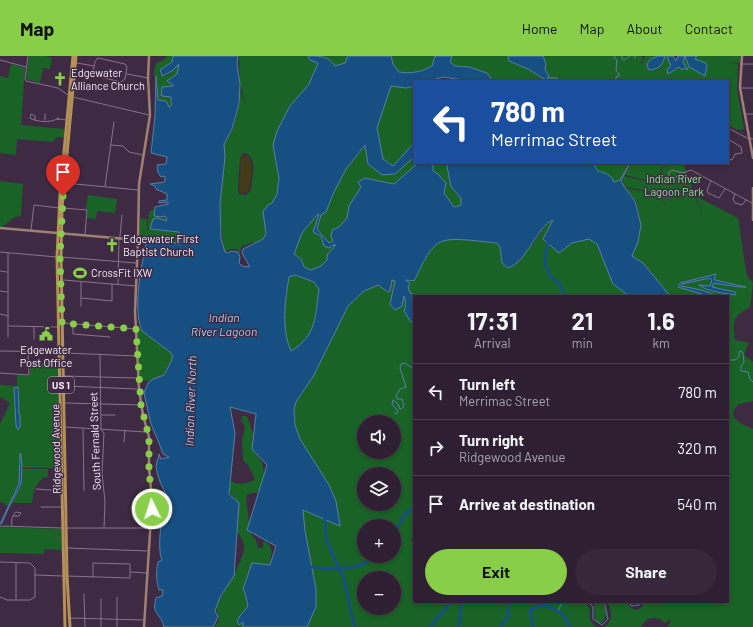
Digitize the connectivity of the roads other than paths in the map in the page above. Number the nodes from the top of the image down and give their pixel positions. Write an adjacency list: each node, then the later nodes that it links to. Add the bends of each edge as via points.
1 (28, 56): 11 (street)
2 (73, 56): 7 (main road, Ridgewood Avenue / US 1)
3 (76, 56): 7 (main road, Ridgewood Avenue / US 1)
4 (149, 56): 13 (street)
5 (742, 56): 8 (street)
6 (0, 60): 11 (street)
7 (74, 63): 10 (street); 16 (main road, Ridgewood Avenue / US 1)
8 (741, 64): 9 (street); 14 (street)
9 (753, 64)
10 (94, 66): 12 (street, via 98,58 125,64); 12 (street, via 93,72 96,76 120,82 125,79)
11 (26, 67): 16 (street, via 26,81 58,88)
12 (127, 73): 13 (street)
13 (148, 78): 20 (street)
14 (740, 88): 15 (street); 18 (street)
15 (753, 88)
16 (71, 96): 20 (street); 22 (main road, Ridgewood Avenue / US 1); 35 (main road, Ridgewood Avenue / US 1)
17 (45, 114): 23 (street)
18 (745, 114): 19 (street); 26 (street)
19 (753, 114)
20 (150, 115): 29 (street)
21 (35, 120): 23 (street)
22 (67, 120): 23 (street); 32 (main road, Ridgewood Avenue / US 1)
23 (44, 121)
24 (114, 122): 28 (street)
25 (729, 128): 26 (street)
26 (751, 139): 30 (street)
27 (729, 140): 31 (street, via 741,147 742,153 735,154 732,160)
28 (110, 145): 29 (street, via 123,146 129,152); 36 (street)
29 (144, 155): 39 (street)
30 (753, 158)
31 (729, 159)
32 (62, 172): 35 (main road); 43 (main road, Ridgewood Avenue / US 1)
33 (681, 172): 33 (street, via 674,179 669,176 672,170); 34 (street, via 691,170)
34 (711, 181): 37 (street); 37 (street, via 707,190 716,198 719,198)
35 (64, 183): 36 (street); 43 (main road, Ridgewood Avenue / US 1)
36 (105, 187): 39 (street)
37 (725, 188): 40 (street)
38 (753, 188): 42 (street)
39 (138, 190): 51 (street)
40 (736, 194): 41 (street); 41 (street, via 733,199 735,203 742,205)
41 (746, 200): 42 (street)
42 (753, 203): 45 (street)
43 (61, 208): 47 (street, via 34,205); 48 (main road, Ridgewood Avenue / US 1); 49 (street, via 87,210)
44 (122, 216): 50 (street)
45 (753, 218)
46 (0, 228): 47 (street)
47 (31, 231): 48 (street)
48 (59, 234): 49 (street); 54 (main road, Ridgewood Avenue / US 1)
49 (85, 236): 50 (street)
50 (119, 238): 51 (street); 55 (street)
51 (138, 240): 56 (street)
52 (0, 252): 53 (street)
53 (8, 253): 54 (street); 58 (street)
54 (58, 258): 55 (street); 59 (main road, Ridgewood Avenue / US 1); 66 (main road, Ridgewood Avenue / US 1)
55 (119, 262): 56 (street); 62 (street)
56 (137, 263): 63 (street)
57 (0, 271): 58 (street)
58 (8, 272): 65 (street)
59 (61, 280): 60 (street); 69 (main road, Ridgewood Avenue / US 1)
60 (81, 282): 61 (street); 67 (street)
61 (112, 284): 62 (street); 67 (street, via 112,301)
62 (118, 284): 63 (street)
63 (136, 286): 77 (street)
64 (0, 291): 65 (street)
65 (8, 292): 71 (street)
66 (58, 295): 69 (main road); 76 (main road, Ridgewood Avenue / US 1)
67 (81, 298): 68 (street)
68 (81, 306)
69 (61, 312): 72 (main road, Ridgewood Avenue / US 1)
70 (0, 314): 71 (street)
71 (8, 316): 74 (street)
72 (62, 323): 73 (street); 83 (main road, Ridgewood Avenue / US 1)
73 (73, 323): 77 (street); 79 (street, via 73,334)
74 (8, 326): 75 (street); 78 (street)
75 (34, 327): 76 (street); 80 (street)
76 (58, 328): 83 (main road, Ridgewood Avenue / US 1)
77 (136, 329): 85 (street)
78 (8, 337)
79 (110, 338)
80 (34, 339)
81 (0, 351): 82 (street)
82 (28, 352): 83 (street); 86 (street, via 29,374)
83 (61, 353): 84 (street); 87 (main road, Ridgewood Avenue / US 1); 98 (main road, Ridgewood Avenue / US 1)
84 (100, 354): 85 (street); 88 (street, South Fernald Street)
85 (137, 356): 89 (street)
86 (0, 373)
87 (64, 376): 88 (street); 90 (main road, Ridgewood Avenue / US 1)
88 (100, 377): 89 (street); 91 (street, South Fernald Street)
89 (138, 379): 92 (street)
90 (64, 386): 91 (street); 93 (main road, Ridgewood Avenue / US 1)
91 (101, 388): 92 (street); 94 (street, South Fernald Street)
92 (139, 389): 95 (street)
93 (64, 403): 94 (street); 98 (main road, Ridgewood Avenue / US 1)
94 (101, 404): 95 (street); 96 (street, South Fernald Street)
95 (141, 405): 102 (street)
96 (101, 415): 97 (street); 100 (street, South Fernald Street)
97 (115, 415)
98 (63, 428): 99 (street); 105 (main road, Ridgewood Avenue / US 1); 105 (main road, Ridgewood Avenue / US 1)
99 (83, 428): 100 (street); 106 (street)
100 (101, 429): 101 (street); 115 (street, South Fernald Street, via 104,433)
101 (124, 430): 102 (street); 103 (street)
102 (148, 432): 110 (street)
103 (124, 442)
104 (36, 489): 105 (street)
105 (64, 490): 108 (main road, Ridgewood Avenue / US 1)
106 (84, 491)
107 (41, 506): 108 (street)
108 (64, 508): 114 (main road, Ridgewood Avenue / US 1)
109 (131, 508): 110 (street)
110 (152, 509): 116 (street)
111 (13, 516): 113 (street)
112 (0, 526): 113 (street)
113 (12, 526): 114 (street)
114 (65, 528): 115 (street); 117 (main road, Ridgewood Avenue / US 1); 124 (main road, Ridgewood Avenue / US 1)
115 (104, 528): 116 (street)
116 (151, 528): 118 (street)
117 (67, 548): 118 (street); 124 (main road, Ridgewood Avenue / US 1)
118 (149, 551): 122 (street)
119 (0, 562): 120 (street)
120 (16, 563): 123 (street, via 30,563 35,568); 130 (street)
121 (130, 572): 122 (street); 125 (street, via 130,578); 125 (street, via 130,564 93,563)
122 (147, 573): 135 (street)
123 (35, 575): 124 (street); 130 (street, via 35,597 30,600)
124 (66, 576): 125 (street); 131 (main road); 136 (main road, Ridgewood Avenue / US 1)
125 (93, 577)
126 (84, 594): 132 (street)
127 (0, 597): 130 (street)
128 (117, 597): 134 (street)
129 (101, 599): 133 (street)
130 (16, 600)
131 (70, 618): 132 (street); 137 (main road)
132 (85, 618): 133 (street); 138 (street)
133 (101, 619): 134 (street); 139 (street)
134 (117, 619): 135 (street); 140 (street)
135 (144, 620): 141 (street)
136 (65, 627)
137 (70, 627)
138 (85, 627)
139 (101, 627)
140 (117, 627)
141 (144, 627)

